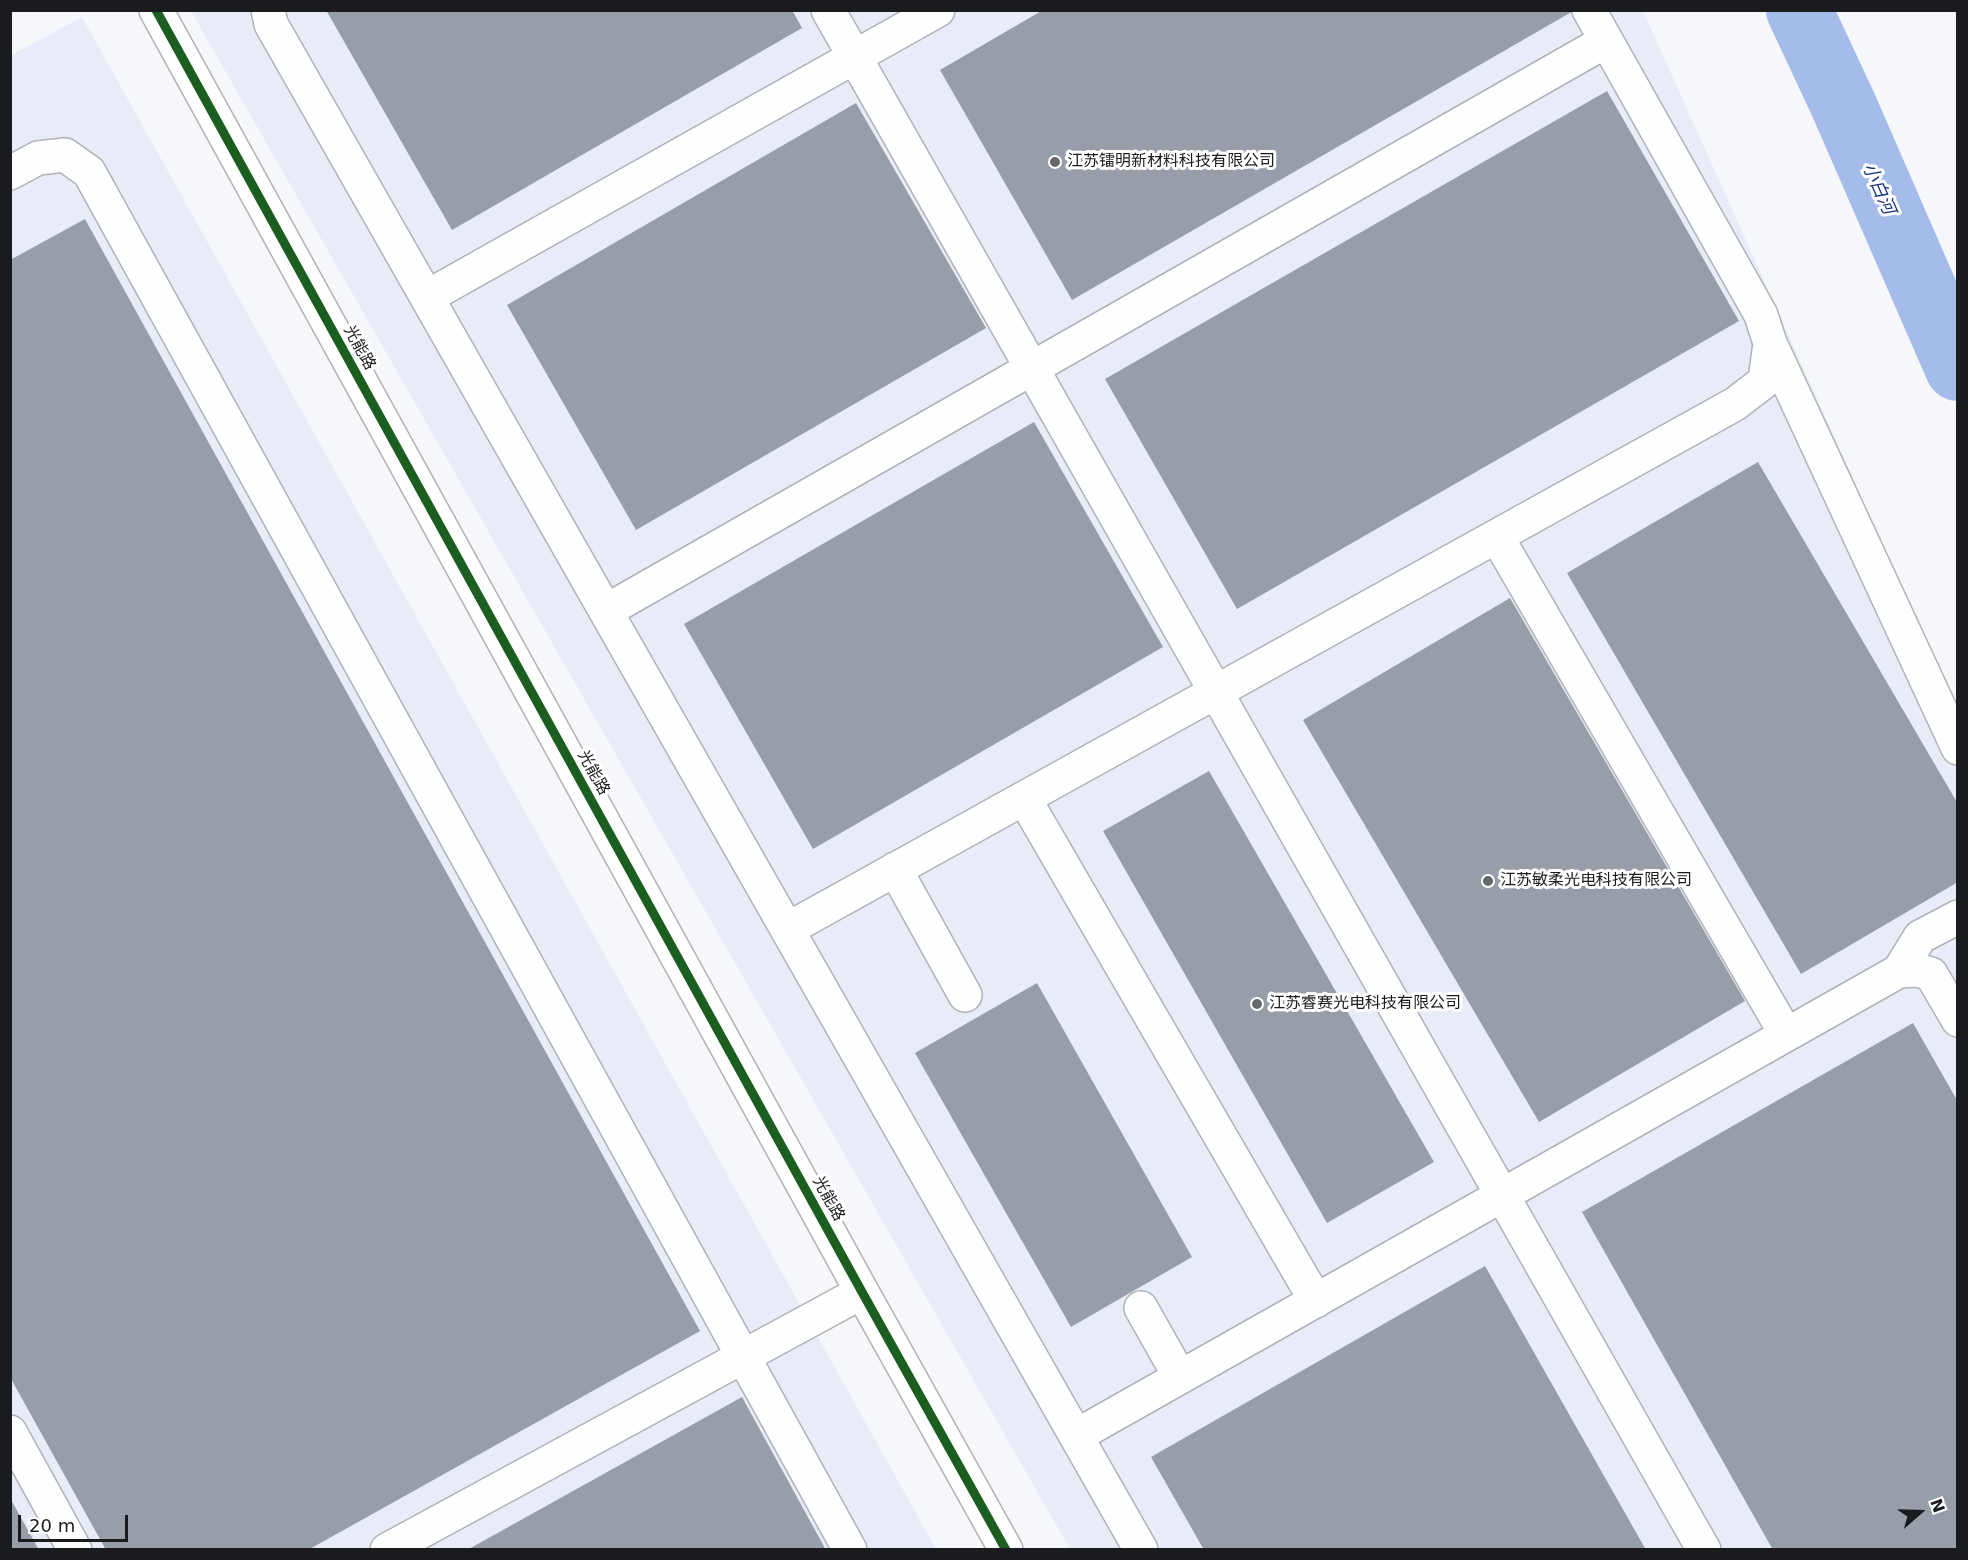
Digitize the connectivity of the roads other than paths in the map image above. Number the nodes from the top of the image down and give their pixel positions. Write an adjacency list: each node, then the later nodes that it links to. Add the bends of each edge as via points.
1 (156, 10): 25 (street, 光能路)
2 (268, 10): 9 (street, via 271,24)
3 (828, 10): 7 (street)
4 (938, 10): 7 (street)
5 (1589, 10): 6 (street)
6 (1606, 41): 10 (street, via 1761,315); 11 (street)
7 (855, 57): 9 (street); 11 (street)
8 (10, 173): 28 (street, via 38,158 65,155 89,172)
9 (427, 297): 13 (street)
10 (1770, 343): 12 (street, via 1765,381 1736,404); 15 (street)
11 (1032, 368): 13 (street); 14 (street)
12 (1497, 537): 14 (street); 23 (street)
13 (606, 611): 19 (street)
14 (1216, 692): 16 (street); 24 (street)
15 (1958, 748)
16 (1024, 798): 17 (street); 26 (street)
17 (895, 869): 19 (street); 21 (street)
18 (1958, 917): 20 (street, via 1920,937)
19 (788, 929): 31 (street)
20 (1899, 971): 22 (street, via 1931,974); 23 (street)
21 (965, 995)
22 (1958, 1020)
23 (1786, 1034): 24 (street)
24 (1502, 1195): 26 (street); 37 (street)
25 (862, 1292): 28 (street); 35 (street, 光能路)
26 (1316, 1301): 29 (street)
27 (1141, 1308): 29 (street)
28 (743, 1357): 33 (street); 34 (street)
29 (1180, 1377): 31 (street)
30 (10, 1432): 32 (street)
31 (1076, 1436): 36 (street)
32 (75, 1550)
33 (387, 1550)
34 (850, 1550)
35 (1006, 1550)
36 (1141, 1550)
37 (1704, 1550)

